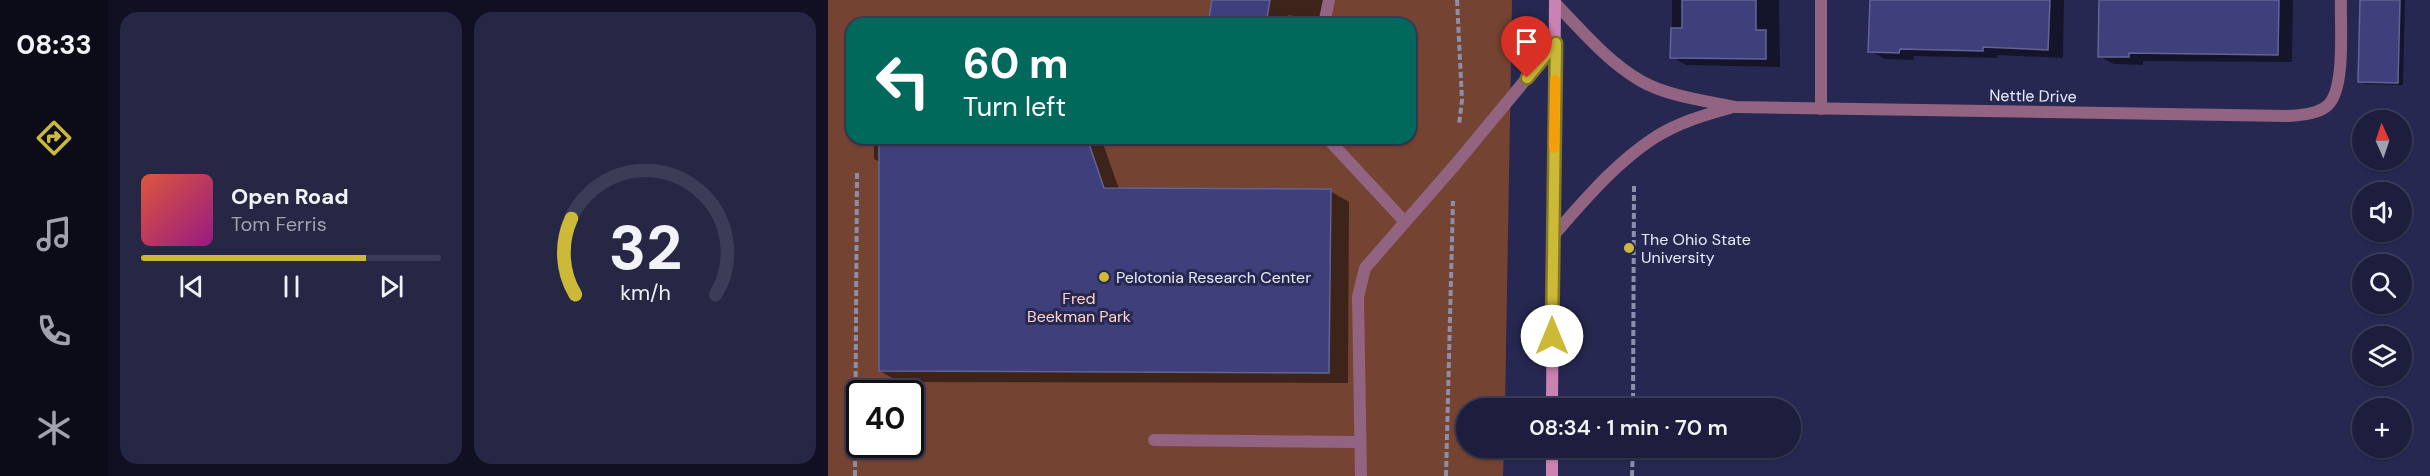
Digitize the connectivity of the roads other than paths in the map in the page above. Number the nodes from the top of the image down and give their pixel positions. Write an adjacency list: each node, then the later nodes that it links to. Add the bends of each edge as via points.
1 (1329, 0): 5 (street)
2 (1821, 0): 8 (street)
3 (2341, 0): 8 (street, Nettle Drive, via 2336,90 2328,105 2310,114)
4 (1555, 2): 6 (street); 7 (street, Nettle Drive, via 1609,58 1643,82 1683,96)
5 (1325, 18)
6 (1556, 43): 10 (street); 11 (street)
7 (1735, 107): 8 (street, Nettle Drive); 11 (street, Nettle Drive, via 1679,124 1653,139 1617,166)
8 (1821, 109)
9 (1333, 144): 10 (street)
10 (1405, 222): 14 (street, via 1365,268 1358,297)
11 (1551, 237): 12 (street)
12 (1552, 398)
13 (1154, 440): 14 (street)
14 (1360, 442): 16 (street)
15 (1552, 458): 17 (street)
16 (1361, 476)
17 (1552, 476)

